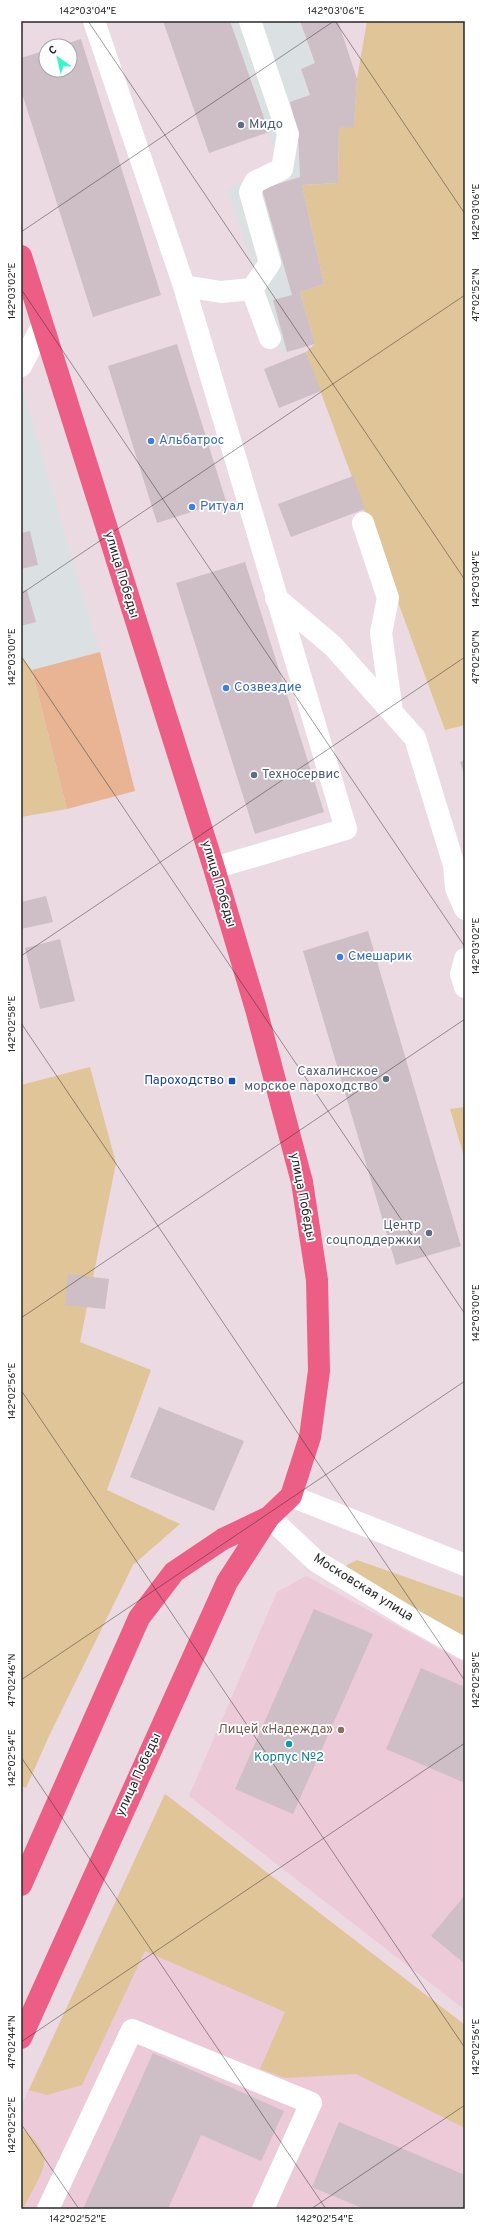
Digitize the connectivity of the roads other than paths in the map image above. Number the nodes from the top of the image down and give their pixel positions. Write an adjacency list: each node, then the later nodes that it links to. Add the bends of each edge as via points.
1 (94, 21): 4 (street)
2 (250, 21): 5 (street, via 288,134 282,169 255,182 250,192 270,263)
3 (21, 256): 6 (main road, улица Победы)
4 (184, 286): 5 (street, via 221,292); 10 (street)
5 (252, 290): 7 (street)
6 (43, 324): 8 (street); 12 (main road, улица Победы)
7 (270, 338)
8 (21, 366)
9 (363, 523): 11 (street, via 388,598 381,633)
10 (276, 598): 11 (street, via 333,646); 12 (street, via 346,829)
11 (392, 712): 13 (street, via 415,738 454,865 456,888)
12 (214, 868): 16 (main road, улица Победы, via 256,1009 302,1182 317,1280 319,1371 310,1437)
13 (465, 909)
14 (465, 959): 15 (street, via 461,974)
15 (465, 987)
16 (291, 1496): 17 (main road, улица Победы); 18 (street)
17 (269, 1517): 19 (street, Московская улица, via 316,1561); 20 (main road, улица Победы, via 223,1539 174,1572 139,1618); 21 (main road, улица Победы, via 227,1582)
18 (465, 1565)
19 (465, 1648)
20 (21, 1886)
21 (21, 2038)
22 (48, 2209): 23 (street, via 132,2030 311,2103)
23 (263, 2209)

